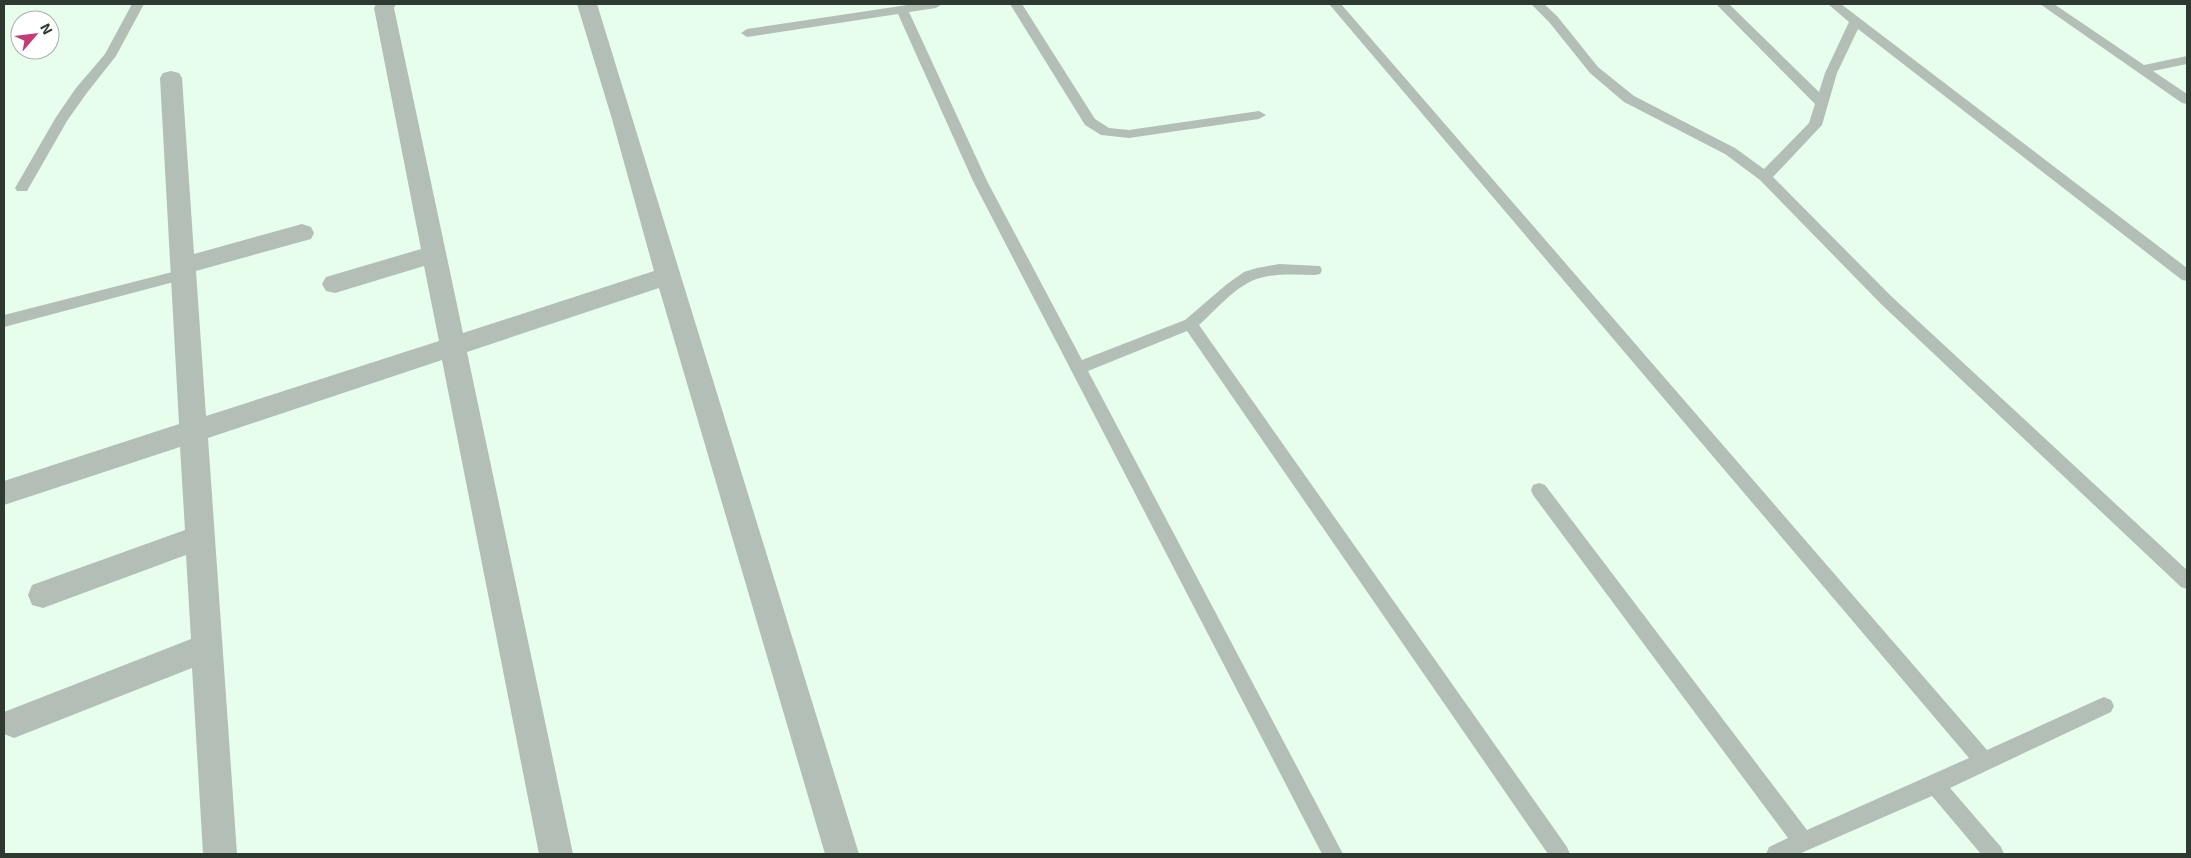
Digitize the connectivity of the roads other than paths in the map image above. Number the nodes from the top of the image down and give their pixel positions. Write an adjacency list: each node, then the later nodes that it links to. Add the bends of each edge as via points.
1 (138, 4): 21 (lane, via 110,56 61,120)
2 (386, 4): 23 (street, via 384,8)
3 (587, 4): 26 (street)
4 (936, 4): 11 (lane)
5 (1016, 4): 19 (lane, via 1090,122 1106,132 1130,134)
6 (1336, 4): 42 (lane)
7 (1537, 4): 20 (lane, via 1594,70 1630,99 1730,151)
8 (1722, 4): 18 (lane)
9 (1834, 4): 12 (lane)
10 (2046, 4): 15 (lane)
11 (902, 10): 13 (lane); 32 (lane, via 980,180)
12 (1856, 20): 18 (lane, via 1831,73); 27 (lane)
13 (746, 33)
14 (2187, 60): 15 (lane)
15 (2142, 70): 17 (lane)
16 (171, 78): 24 (street)
17 (2187, 100)
18 (1822, 102): 20 (lane, via 1815,125)
19 (1259, 115)
20 (1765, 177): 37 (lane, via 1886,300)
21 (22, 188)
22 (302, 233): 24 (street)
23 (434, 254): 28 (street); 31 (street)
24 (183, 270): 29 (lane); 33 (street)
25 (1315, 270): 30 (lane, via 1256,273 1238,283)
26 (668, 276): 31 (street); 47 (street)
27 (2187, 276)
28 (335, 284)
29 (4, 321)
30 (1190, 324): 32 (lane); 49 (lane)
31 (453, 346): 33 (street); 46 (street)
32 (1078, 368): 48 (lane)
33 (194, 430): 35 (street); 36 (street)
34 (1540, 490): 44 (lane)
35 (4, 493)
36 (201, 537): 38 (street); 39 (street)
37 (2187, 582)
38 (43, 595)
39 (208, 647): 41 (street); 45 (street)
40 (2104, 706): 42 (lane)
41 (14, 723)
42 (1984, 760): 43 (lane)
43 (1936, 785): 44 (lane); 51 (lane)
44 (1803, 841): 50 (lane)
45 (220, 854)
46 (556, 854)
47 (842, 854)
48 (1333, 854)
49 (1560, 854)
50 (1776, 854)
51 (1994, 854)

